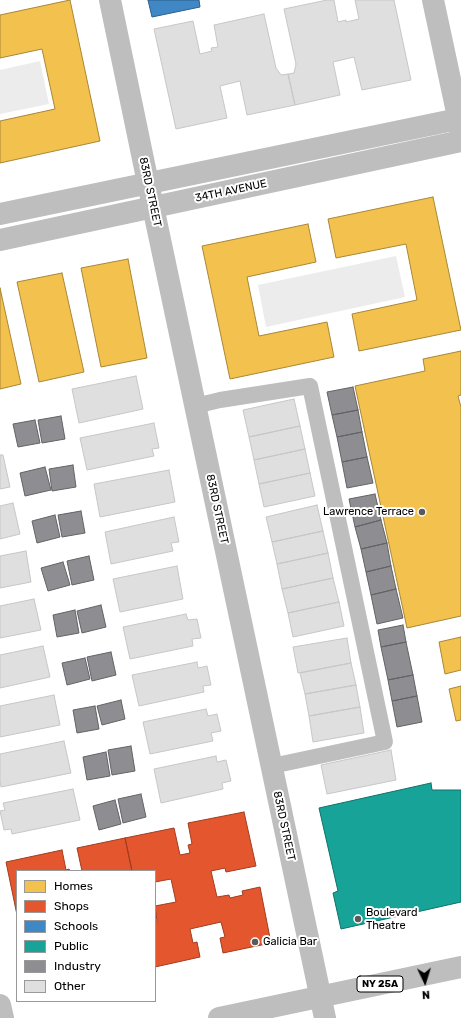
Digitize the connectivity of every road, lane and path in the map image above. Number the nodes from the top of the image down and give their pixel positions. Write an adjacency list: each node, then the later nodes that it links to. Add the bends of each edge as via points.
1 (110, 0): 5 (street, 83RD STREET)
2 (433, 0): 3 (street)
3 (460, 123): 5 (street)
4 (461, 141): 6 (street, 34TH AVENUE)
5 (148, 183): 6 (street, 83RD STREET); 7 (street)
6 (153, 208): 8 (street, 34TH AVENUE); 9 (street, 83RD STREET)
7 (0, 214)
8 (0, 240)
9 (195, 406): 10 (street, 83RD STREET); 10 (lane, via 310,386 385,742)
10 (272, 766): 12 (street, 83RD STREET)
11 (461, 967): 12 (street, NY 25A)
12 (320, 996): 15 (street, NY 25A); 16 (street, 83RD STREET)
13 (0, 1005): 14 (street)
14 (3, 1018)
15 (219, 1018)
16 (325, 1018)

